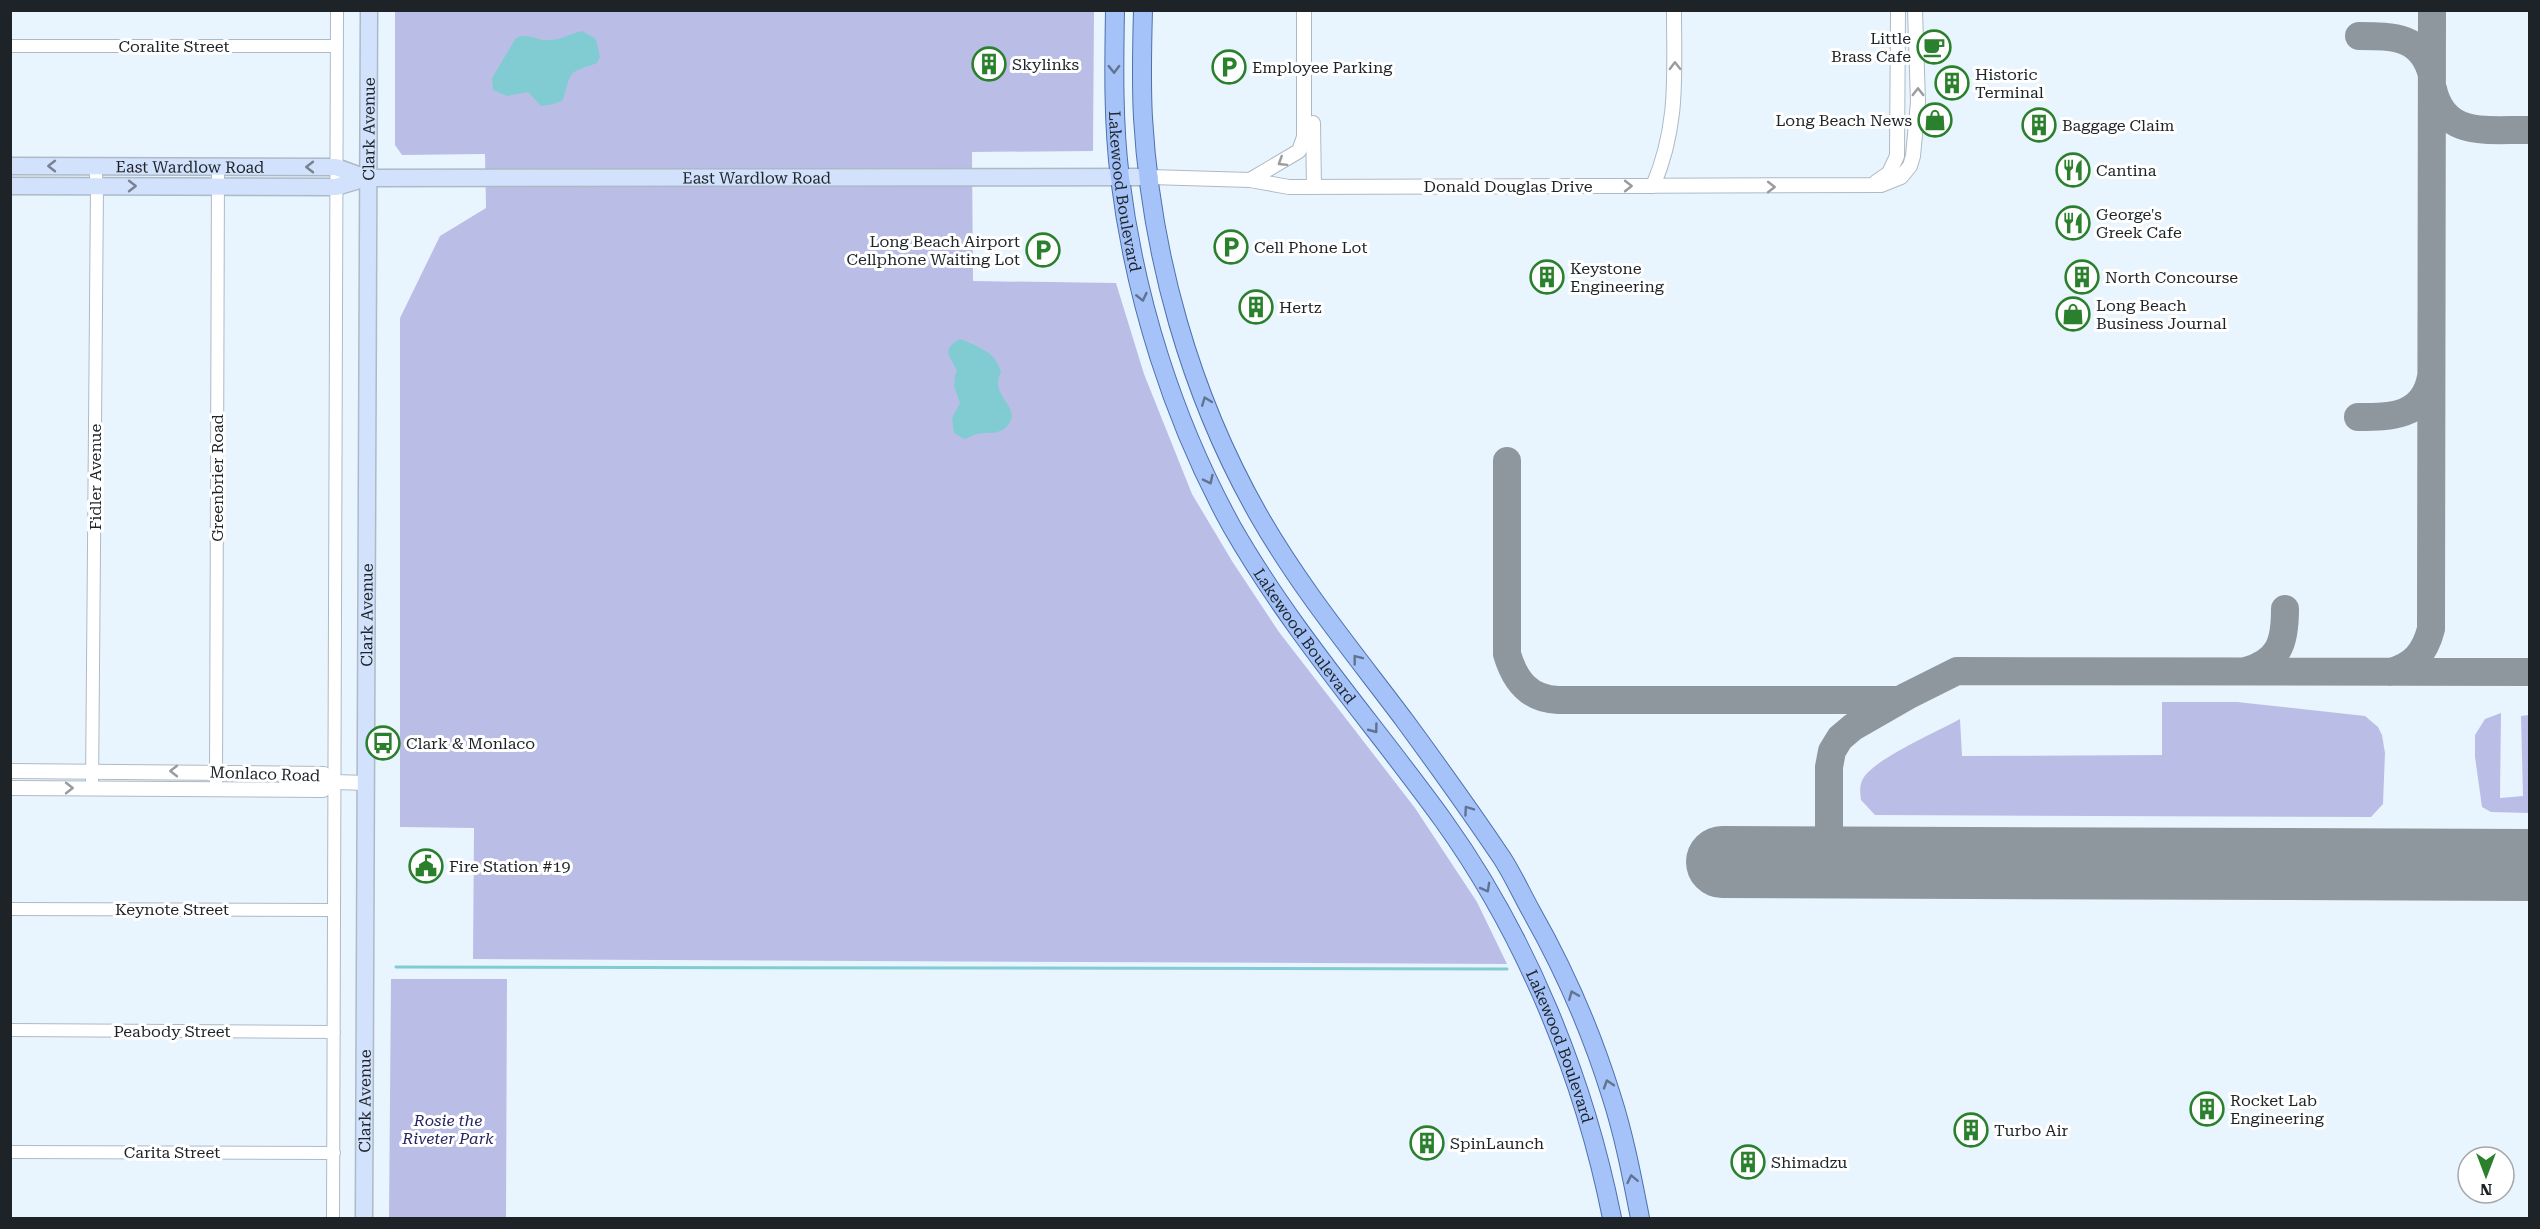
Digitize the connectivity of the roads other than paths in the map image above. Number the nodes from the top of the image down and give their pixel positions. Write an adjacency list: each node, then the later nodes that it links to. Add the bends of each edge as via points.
1 (337, 10): 10 (street, Clark Avenue)
2 (369, 10): 18 (main road, Clark Avenue)
3 (1114, 10): 16 (main road, Lakewood Boulevard, one-way to 16)
4 (1143, 10): 17 (main road, Lakewood Boulevard, via 1143,119)
5 (1304, 10): 11 (street)
6 (1674, 10): 22 (street, one-way to 6, via 1664,161 1674,109)
7 (1899, 10): 26 (street, via 1897,156 1889,172)
8 (1915, 10): 26 (street, Donald Douglas Drive, one-way to 8, via 1901,177 1913,156 1918,102)
9 (10, 46): 10 (street, Coralite Street)
10 (337, 46): 15 (street, Clark Avenue)
11 (1305, 95): 19 (street, one-way to 19, via 1304,137 1299,151); 25 (street, via 1313,118)
12 (10, 166): 13 (main road, East Wardlow Road, one-way to 12)
13 (95, 166): 14 (main road, East Wardlow Road); 21 (street, Fidler Avenue)
14 (218, 167): 15 (main road, East Wardlow Road, one-way to 14); 23 (street, Greenbrier Road)
15 (336, 167): 18 (main road, East Wardlow Road); 24 (street, Clark Avenue)
16 (1119, 177): 17 (main road, East Wardlow Road); 18 (main road, East Wardlow Road); 38 (main road, Lakewood Boulevard, one-way to 38, via 1143,302 1162,367 1195,452 1232,525 1266,583 1444,822 1479,875)
17 (1149, 177): 19 (street, Donald Douglas Drive); 37 (main road, Lakewood Boulevard, one-way to 17, via 1504,861 1406,722 1324,616 1257,512 1221,441 1189,358 1171,295)
18 (366, 178): 24 (main road, East Wardlow Road); 31 (main road, Clark Avenue)
19 (1250, 180): 25 (street, Donald Douglas Drive)
20 (10, 186): 21 (main road, East Wardlow Road)
21 (97, 186): 23 (main road, East Wardlow Road, one-way to 23); 28 (street, Fidler Avenue)
22 (1653, 186): 25 (street, Donald Douglas Drive, one-way to 22); 26 (street, Donald Douglas Drive, one-way to 26)
23 (218, 187): 24 (main road, East Wardlow Road); 29 (street, Greenbrier Road)
24 (336, 187): 30 (street, Clark Avenue)
25 (1314, 187)
26 (1868, 187)
27 (10, 771): 28 (street, Monlaco Road)
28 (93, 771): 29 (street, Monlaco Road, one-way to 28); 33 (street, Fidler Avenue)
29 (216, 771): 30 (street, Monlaco Road, via 324,774); 34 (street, Greenbrier Road)
30 (334, 782): 31 (street); 34 (street, Monlaco Road, via 323,790); 36 (street, Clark Avenue)
31 (366, 783): 44 (main road, Clark Avenue)
32 (10, 788): 33 (street, Monlaco Road, one-way to 33)
33 (92, 788): 34 (street, Monlaco Road)
34 (216, 788)
35 (10, 909): 36 (street, Keynote Street)
36 (334, 910): 40 (street, Clark Avenue)
37 (1562, 968): 38 (main road); 46 (main road, Lakewood Boulevard, one-way to 37, via 1612,1096)
38 (1534, 979): 45 (main road, Lakewood Boulevard, via 1568,1061 1596,1146)
39 (10, 1030): 40 (street, Peabody Street)
40 (334, 1032): 42 (street, Clark Avenue)
41 (10, 1152): 42 (street, Carita Street)
42 (334, 1153): 43 (street, Clark Avenue)
43 (333, 1218)
44 (364, 1218)
45 (1612, 1218)
46 (1640, 1218)

